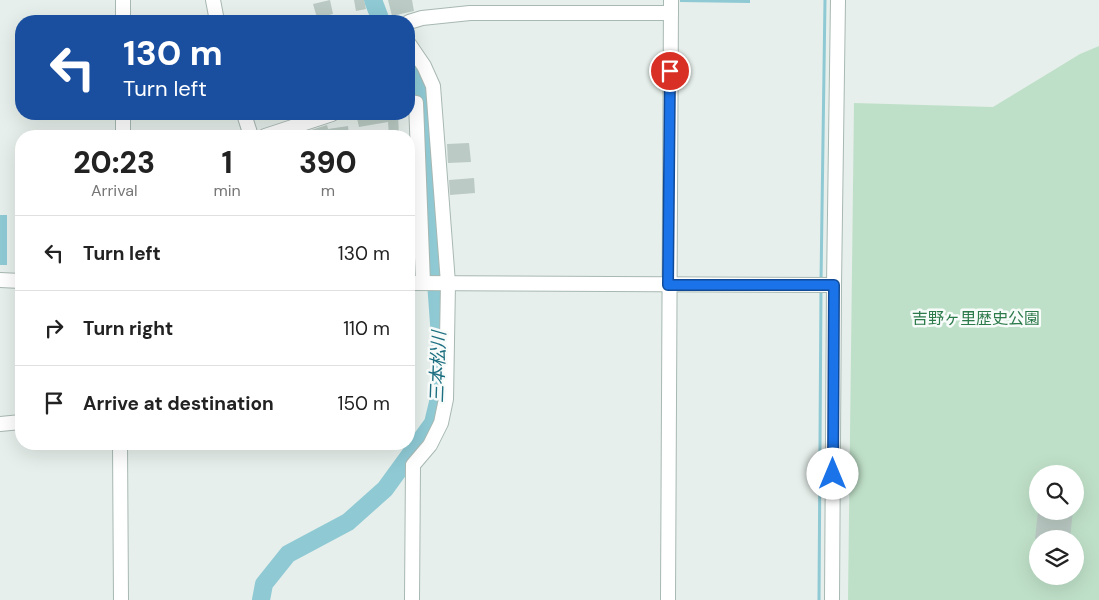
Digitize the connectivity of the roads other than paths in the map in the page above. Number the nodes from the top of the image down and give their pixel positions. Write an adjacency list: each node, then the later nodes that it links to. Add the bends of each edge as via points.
1 (123, 0): 5 (street)
2 (213, 0): 6 (street)
3 (838, 0): 18 (street)
4 (671, 6): 7 (street, via 470,13); 17 (street)
5 (123, 15)
6 (216, 15)
7 (415, 20)
8 (415, 53): 16 (street, via 433,86)
9 (415, 103): 15 (street)
10 (314, 120): 11 (street)
11 (283, 130)
12 (0, 280): 13 (street)
13 (15, 281)
14 (415, 283): 15 (street)
15 (423, 283): 16 (street)
16 (448, 284): 17 (street); 23 (street, via 446,399 441,423 413,465)
17 (668, 285): 18 (street); 24 (street)
18 (834, 285): 25 (street)
19 (15, 423): 20 (street)
20 (0, 424)
21 (120, 450): 22 (street)
22 (120, 600)
23 (412, 600)
24 (668, 600)
25 (832, 600)

